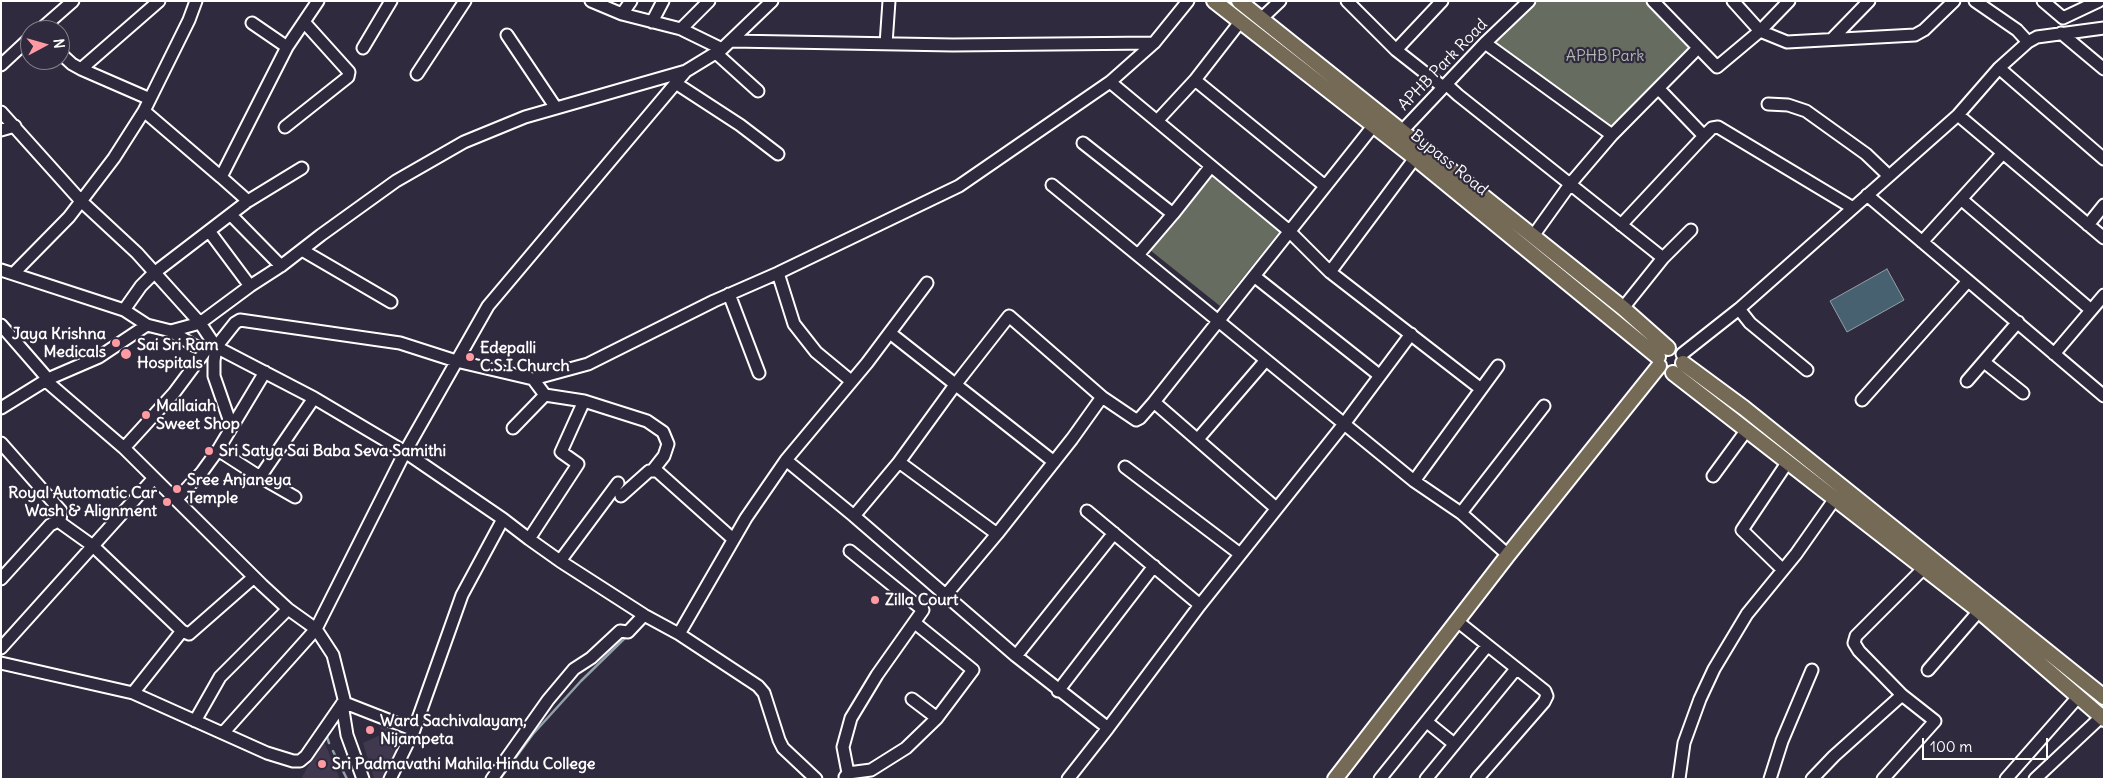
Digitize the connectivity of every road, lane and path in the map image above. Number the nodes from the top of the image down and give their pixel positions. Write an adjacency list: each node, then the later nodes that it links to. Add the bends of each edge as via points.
1 (73, 1): 30 (street)
2 (158, 1): 55 (street)
3 (196, 1): 65 (street)
4 (318, 1): 32 (street)
5 (391, 1): 48 (street)
6 (465, 1): 58 (street)
7 (592, 1): 28 (street)
8 (631, 1): 28 (street)
9 (663, 1): 33 (street)
10 (709, 1): 37 (street)
11 (772, 1): 42 (street)
12 (889, 1): 44 (street)
13 (1188, 1): 43 (street)
14 (1214, 1): 34 (main road, Bypass Road)
15 (1240, 1): 29 (main road, Bypass Road)
16 (1280, 1): 29 (street)
17 (1442, 1): 50 (street)
18 (1529, 1): 45 (street, APHB Park Road)
19 (1653, 1): 49 (street)
20 (1733, 1): 38 (street)
21 (1789, 1): 38 (street)
22 (1868, 1): 41 (street)
23 (1954, 1): 41 (street, via 1918,34)
24 (1975, 1): 40 (street)
25 (2043, 1): 35 (street)
26 (2099, 1): 35 (street)
27 (1349, 2): 50 (street)
28 (622, 14): 33 (street)
29 (1262, 18): 76 (main road, Bypass Road)
30 (51, 20)
31 (252, 22): 47 (street)
32 (304, 22): 47 (street); 74 (street, via 350,72 348,77)
33 (652, 22): 37 (street)
34 (1240, 22): 59 (street); 72 (main road, Bypass Road)
35 (2064, 26): 36 (street); 40 (street, via 2037,37); 56 (street)
36 (2104, 28)
37 (681, 29): 51 (street)
38 (1760, 32): 41 (street, via 1787,42); 49 (street, via 1717,67)
39 (507, 35): 67 (street)
40 (2023, 36): 54 (street)
41 (1832, 39)
42 (732, 41): 44 (street); 51 (street)
43 (1154, 43): 44 (street); 60 (street)
44 (886, 44)
45 (1485, 44): 62 (street, APHB Park Road); 77 (street)
46 (20, 47): 53 (street)
47 (287, 47): 87 (street)
48 (363, 48)
49 (1698, 48): 63 (street)
50 (1396, 50): 62 (street)
51 (719, 51): 57 (street); 64 (street)
52 (70, 62): 55 (street)
53 (1, 65)
54 (1999, 68): 70 (street); 83 (street)
55 (80, 69): 65 (street)
56 (2104, 69)
57 (686, 71): 61 (street); 67 (street)
58 (418, 74)
59 (1195, 80): 71 (street); 90 (street)
60 (1110, 82): 71 (street); 115 (street, via 959,186)
61 (677, 84): 81 (street); 140 (street, via 488,306)
62 (1445, 85): 76 (street, APHB Park Road); 88 (street)
63 (1660, 89): 77 (street); 78 (street)
64 (758, 91)
65 (150, 100): 68 (street)
66 (1768, 104): 86 (street, via 1788,105 1806,111 1866,154)
67 (556, 108): 107 (street, via 525,116 464,142 396,181)
68 (144, 111): 87 (street); 93 (street)
69 (1, 112): 73 (street)
70 (1958, 115): 80 (street); 86 (street)
71 (1157, 121): 84 (street)
72 (1374, 125): 82 (main road, Bypass Road); 90 (street)
73 (15, 126): 75 (street); 93 (street)
74 (285, 127)
75 (1, 130)
76 (1402, 131): 104 (main road, Bypass Road)
77 (1612, 135): 88 (street)
78 (1704, 136): 96 (street, via 1712,128 1725,130); 99 (street)
79 (1083, 143): 97 (street)
80 (2003, 153): 92 (street); 100 (street)
81 (778, 154)
82 (1415, 158): 112 (street); 137 (main road, Bypass Road)
83 (2104, 159)
84 (1211, 166): 97 (street); 101 (street)
85 (302, 168): 94 (street)
86 (1889, 176): 91 (street)
87 (221, 177): 94 (street)
88 (1571, 183): 99 (street); 104 (street)
89 (1052, 184): 108 (street)
90 (1325, 186): 101 (street)
91 (1867, 195): 96 (street); 106 (street)
92 (1962, 199): 106 (street); 126 (street)
93 (81, 201): 113 (street); 114 (street, via 138,253)
94 (248, 201): 98 (street)
95 (2104, 206): 100 (street)
96 (1853, 208): 124 (street)
97 (1173, 214): 108 (street)
98 (231, 215): 103 (street); 110 (street)
99 (1621, 225): 109 (street)
100 (2088, 225): 105 (street)
101 (1288, 230): 112 (street); 116 (street)
102 (1691, 230): 109 (street)
103 (209, 231): 114 (street); 119 (street)
104 (1533, 236): 123 (main road, Bypass Road)
105 (2104, 238)
106 (1922, 242): 117 (street)
107 (302, 250): 110 (street); 122 (street)
108 (1138, 255): 127 (street)
109 (1663, 258): 123 (street)
110 (281, 266): 119 (street)
111 (1, 270): 113 (street)
112 (1330, 272): 134 (street)
113 (14, 273): 125 (street)
114 (154, 273): 125 (street); 129 (street)
115 (778, 273): 120 (street); 150 (street, via 794,324 816,352)
116 (1254, 276): 127 (street); 147 (street)
117 (1968, 281): 128 (street); 159 (street)
118 (927, 283): 133 (street)
119 (250, 286): 129 (street)
120 (728, 294): 145 (street); 149 (street, via 588,364)
121 (2104, 295): 126 (street)
122 (391, 302)
123 (1623, 308): 137 (main road, Bypass Road)
124 (1739, 309): 138 (street); 143 (street, via 1750,323)
125 (124, 310): 131 (street)
126 (2091, 310): 136 (street)
127 (1219, 320): 139 (street); 161 (street)
128 (2018, 322): 136 (street); 141 (street)
129 (200, 323): 132 (street); 135 (street)
130 (1, 325): 148 (street)
131 (147, 325): 132 (street); 148 (street, via 99,357)
132 (170, 331): 135 (street, via 193,345)
133 (890, 332): 150 (street); 152 (street)
134 (1411, 334): 147 (street); 153 (street)
135 (211, 349): 140 (street, via 240,320 400,343); 144 (street); 165 (street, via 214,376); 170 (street)
136 (2054, 354): 156 (street)
137 (1662, 357): 138 (main road, via 1676,349); 146 (main road, via 1665,372); 201 (main road)
138 (1682, 358): 146 (main road, via 1679,370); 229 (main road)
139 (1266, 360): 164 (street); 168 (street)
140 (456, 361): 149 (street); 172 (street)
141 (1984, 362): 151 (street); 154 (street)
142 (1498, 366): 153 (street)
143 (1807, 370)
144 (265, 372): 158 (street); 165 (street)
145 (759, 373)
146 (1672, 373): 167 (main road)
147 (1379, 375): 164 (street)
148 (46, 379): 163 (street); 170 (street)
149 (533, 379): 155 (street)
150 (851, 381): 173 (street)
151 (1967, 381)
152 (955, 385): 157 (street, via 1009,316); 174 (street); 175 (street)
153 (1481, 388): 182 (street)
154 (2023, 394)
155 (545, 395): 160 (street); 166 (street)
156 (2104, 395)
157 (1102, 397): 161 (street, via 1136,420); 175 (street)
158 (314, 398): 172 (street); 180 (street)
159 (1862, 400)
160 (584, 401): 178 (street, via 646,421 663,432 668,444); 196 (street, via 561,452 578,464)
161 (1154, 402): 168 (street)
162 (1544, 406): 190 (street)
163 (1, 408)
164 (1344, 424): 182 (street); 188 (street)
165 (231, 425): 171 (street)
166 (513, 428)
167 (1746, 430): 176 (main road); 179 (street)
168 (1198, 439): 188 (street)
169 (1, 443): 193 (street, via 61,511)
170 (124, 448): 181 (street)
171 (218, 450): 180 (street); 186 (street)
172 (405, 452): 192 (street); 215 (street)
173 (786, 460): 191 (street); 197 (street)
174 (899, 462): 191 (street); 195 (street)
175 (1054, 462): 195 (street)
176 (1787, 463): 187 (main road); 205 (street, via 1742,530)
177 (1124, 467): 200 (street)
178 (654, 470): 184 (street); 197 (street)
179 (1713, 476)
180 (260, 477): 185 (street)
181 (154, 478): 186 (street); 198 (street)
182 (1414, 481): 190 (street)
183 (618, 483): 202 (street)
184 (621, 496)
185 (295, 497)
186 (177, 499): 206 (street)
187 (1834, 500): 204 (main road); 205 (street)
188 (1276, 508): 200 (street)
189 (1087, 510): 194 (street)
190 (1461, 513): 201 (street)
191 (854, 516): 208 (street)
192 (502, 519): 196 (street); 237 (street, via 462,596)
193 (60, 522): 198 (street); 207 (street, via 54,521)
194 (1114, 533): 203 (street); 220 (street)
195 (996, 534): 208 (street)
196 (529, 539): 202 (street)
197 (733, 539): 217 (street)
198 (93, 546): 216 (street); 219 (street)
199 (850, 551): 214 (street, via 923,610)
200 (1240, 554): 209 (street)
201 (1508, 554): 213 (main road)
202 (560, 561): 212 (street)
203 (1154, 566): 209 (street); 225 (street)
204 (1924, 568): 211 (main road); 227 (street, via 1856,636 1854,643)
205 (1783, 570): 250 (street, via 1747,614 1714,669 1684,743)
206 (254, 577): 210 (street); 216 (street, via 189,634)
207 (1, 579)
208 (945, 596): 220 (street)
209 (1200, 605): 236 (street)
210 (288, 609): 215 (street); 234 (street, via 220,677)
211 (1979, 611): 224 (street); 228 (main road)
212 (644, 616): 217 (street); 243 (street, via 628,632 620,630 591,658 574,669)
213 (1457, 621): 218 (street); 246 (main road)
214 (915, 623): 232 (street, via 973,670); 240 (street, via 851,718 843,747)
215 (316, 629): 231 (street, via 333,655); 238 (street)
216 (182, 631): 226 (street)
217 (679, 634): 244 (street, via 758,686 764,693 783,748)
218 (1487, 646): 222 (street); 235 (street)
219 (1, 648)
220 (1016, 656): 225 (street)
221 (1, 663): 226 (street)
222 (1516, 669): 239 (street); 249 (street, via 1547,696)
223 (1812, 670): 251 (street)
224 (1928, 670)
225 (1058, 691): 236 (street)
226 (133, 693): 234 (street)
227 (1902, 695): 252 (street); 253 (street, via 1935,721)
228 (2078, 697): 233 (main road); 254 (street)
229 (2104, 697)
230 (912, 699): 232 (street)
231 (344, 704): 237 (street); 238 (street, via 300,761 267,753); 241 (street, via 347,735)
232 (937, 718): 240 (street, via 906,748 871,770)
233 (2102, 718): 255 (street)
234 (196, 721): 238 (street)
235 (1427, 722): 239 (street); 247 (street)
236 (1108, 728): 245 (street)
237 (414, 730): 242 (street)
238 (223, 733)
239 (1453, 743): 248 (street)
240 (846, 776)
241 (362, 779)
242 (390, 779)
243 (492, 779)
244 (816, 779)
245 (1068, 779)
246 (1335, 779)
247 (1380, 779)
248 (1426, 779)
249 (1477, 779)
250 (1679, 779)
251 (1770, 779)
252 (1812, 779)
253 (1883, 779)
254 (2006, 779)
255 (2035, 779)

